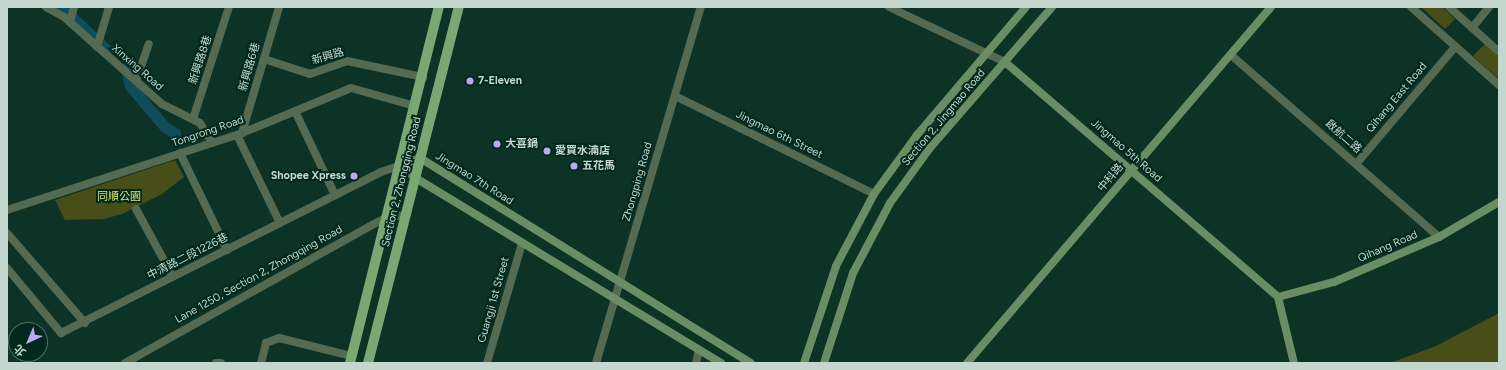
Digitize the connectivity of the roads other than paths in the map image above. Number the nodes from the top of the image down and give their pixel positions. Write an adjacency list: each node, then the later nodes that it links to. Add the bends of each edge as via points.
1 (46, 7): 16 (street, Xinxing Road)
2 (74, 7): 16 (street)
3 (109, 7): 19 (street)
4 (229, 7): 32 (street, 新興路8巷)
5 (279, 7): 24 (street, 新興路6巷)
6 (439, 7): 26 (main road, Section 2, Zhongqing Road)
7 (459, 7): 36 (main road, Section 2, Zhongqing Road)
8 (702, 7): 29 (street, Zhongping Road)
9 (889, 7): 22 (street, Jingmao 5th Road)
10 (1026, 7): 22 (street, Section 2, Jingmao Road)
11 (1052, 7): 25 (street, Section 2, Jingmao Road)
12 (1271, 7): 23 (street, 中科路)
13 (1411, 7): 20 (street)
14 (1449, 7): 17 (street)
15 (1489, 7): 17 (street)
16 (70, 22): 19 (street, Xinxing Road)
17 (1472, 28): 21 (street)
18 (149, 44): 27 (street)
19 (97, 47): 27 (street, Xinxing Road)
20 (1455, 47): 28 (street); 37 (street, Qihang East Road)
21 (1499, 52)
22 (987, 53): 25 (street, Jingmao 5th Road); 41 (street, Section 2, Jingmao Road, via 917,135)
23 (1231, 54): 37 (street, 啟航二路); 39 (street, 中科路)
24 (264, 59): 26 (street, 新興路, via 310,74 347,61); 33 (street, 新興路6巷)
25 (1005, 62): 39 (street, Jingmao 5th Road); 70 (street, Section 2, Jingmao Road, via 930,148 890,204 853,273)
26 (423, 77): 30 (main road, Section 2, Zhongqing Road)
27 (136, 81): 32 (street, Xinxing Road, via 162,104)
28 (1499, 85)
29 (675, 96): 41 (street, Jingmao 6th Street); 55 (street, Zhongping Road)
30 (415, 106): 31 (street, Tongrong Road, via 351,88); 38 (main road, Section 2, Zhongqing Road)
31 (295, 111): 33 (street, Tongrong Road); 42 (street)
32 (193, 119): 34 (street, Xinxing Road, via 200,123)
33 (239, 134): 34 (street, Tongrong Road); 48 (street)
34 (212, 143): 35 (street, Tongrong Road)
35 (180, 154): 45 (street, Tongrong Road); 52 (street)
36 (420, 158): 38 (street, Jingmao 7th Road); 40 (main road, Section 2, Zhongqing Road); 55 (street, Jingmao 7th Road)
37 (1357, 163): 50 (street, 啟航二路)
38 (401, 165): 40 (street); 42 (street, 中清路二段1226巷); 47 (main road, Section 2, Zhongqing Road)
39 (1132, 171): 56 (street, Jingmao 5th Road); 71 (street, 中科路)
40 (415, 178): 46 (main road, Section 2, Zhongqing Road); 51 (street)
41 (874, 194): 69 (street, Section 2, Jingmao Road, via 836,266)
42 (335, 195): 48 (street, 中清路二段1226巷)
43 (1499, 202): 50 (street, Qihang Road)
44 (136, 209): 54 (street)
45 (7, 210)
46 (407, 215): 47 (street, Lane 1250, Section 2, Zhongqing Road); 63 (main road, Section 2, Zhongqing Road)
47 (388, 217): 60 (main road, Section 2, Zhongqing Road); 61 (street, Lane 1250, Section 2, Zhongqing Road)
48 (280, 223): 52 (street, 中清路二段1226巷)
49 (7, 233): 58 (street)
50 (1439, 237): 56 (street, Qihang Road, via 1334,282)
51 (522, 243): 57 (street); 64 (street, Guangji 1st Street)
52 (227, 250): 54 (street, 中清路二段1226巷)
53 (7, 268): 58 (street, 中清路二段1226巷, via 61,333)
54 (173, 277): 58 (street, 中清路二段1226巷)
55 (620, 282): 57 (street, Zhongping Road); 68 (street, Jingmao 7th Road)
56 (1278, 297): 72 (street)
57 (615, 299): 59 (street); 65 (street, Zhongping Road)
58 (85, 323)
59 (699, 350): 66 (street); 67 (street)
60 (351, 359): 62 (street, via 279,338 266,342)
61 (125, 363)
62 (261, 363)
63 (368, 363)
64 (487, 363)
65 (596, 363)
66 (696, 363)
67 (721, 363)
68 (751, 363)
69 (804, 363)
70 (824, 363)
71 (967, 363)
72 (1294, 363)

